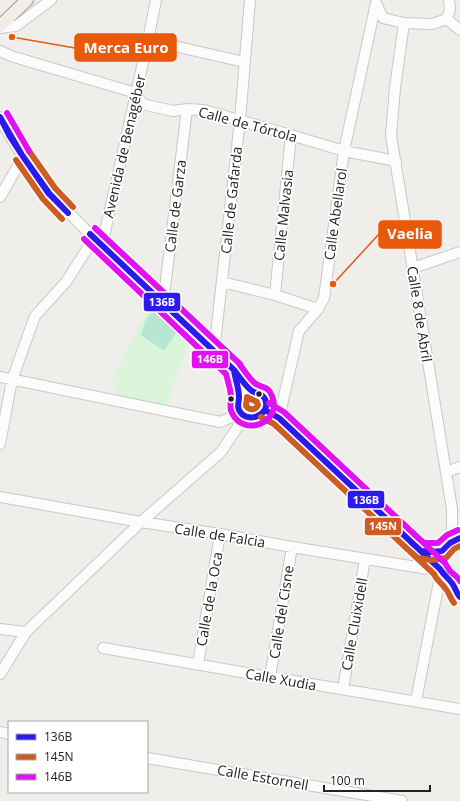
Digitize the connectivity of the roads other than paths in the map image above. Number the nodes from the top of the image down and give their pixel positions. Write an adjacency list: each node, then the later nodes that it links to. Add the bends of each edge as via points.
1 (22, 0): 8 (main road)
2 (27, 0): 11 (main road)
3 (52, 0): 11 (street, via 16,26)
4 (156, 0): 13 (street, Avenida de Benagéber)
5 (250, 0): 17 (street, Calle de Gafarda)
6 (449, 0): 9 (street)
7 (377, 2): 10 (street, via 383,18); 24 (street, Calle Abellarol)
8 (0, 16)
9 (447, 19): 10 (street, via 432,24); 12 (street)
10 (404, 23): 26 (street, Calle 8 de Abril, via 391,135)
11 (0, 27)
12 (460, 30)
13 (148, 40): 17 (street); 18 (street, Avenida de Benagéber)
14 (0, 51): 16 (street, Calle de Tórtola)
15 (0, 56): 16 (street, Calle de Tórtola)
16 (14, 57): 18 (street, Calle de Tórtola)
17 (244, 62): 21 (street, Calle de Gafarda)
18 (136, 93): 19 (street, Calle de Tórtola, via 142,104 173,111); 28 (street, Avenida de Benagéber)
19 (187, 109): 21 (street, Calle de Tórtola, via 204,110); 33 (street, Calle de Garza)
20 (0, 117): 22 (street)
21 (240, 120): 23 (street, Calle de Tórtola); 31 (street, Calle de Gafarda)
22 (3, 131): 25 (street)
23 (291, 135): 24 (street, Calle de Tórtola); 32 (street, Calle Malvasia)
24 (344, 151): 26 (street, Calle de Tórtola); 34 (street, Calle Abellarol, via 324,298)
25 (23, 157): 27 (street); 28 (street, via 50,194)
26 (396, 161): 30 (street, Calle 8 de Abril)
27 (0, 197)
28 (98, 242): 33 (street); 38 (street, Avenida de Benagéber, via 35,316)
29 (460, 252): 30 (street)
30 (413, 268): 46 (street, Calle 8 de Abril)
31 (222, 282): 32 (street); 35 (street, Calle de Gafarda)
32 (275, 295): 34 (street)
33 (163, 304): 35 (street)
34 (318, 309): 43 (street, Calle Abellarol, via 300,331)
35 (214, 352): 36 (street)
36 (234, 370): 39 (street); 40 (street)
37 (0, 377): 38 (street)
38 (12, 380): 42 (street, via 220,422); 44 (street, Avenida de Benagéber)
39 (252, 391): 40 (street); 41 (street, via 262,395 266,402)
40 (239, 399): 42 (street, via 239,410)
41 (265, 410): 42 (street, via 256,418); 43 (street)
42 (243, 415): 49 (street, via 221,452)
43 (279, 418): 54 (street)
44 (0, 444)
45 (460, 468): 46 (street)
46 (446, 472): 48 (street, Calle 8 de Abril)
47 (0, 497): 49 (street, Calle de Falcia)
48 (452, 509): 50 (street, Calle 8 de Abril); 52 (street, Calle 8 de Abril)
49 (140, 522): 51 (street, Calle de Falcia); 60 (street)
50 (460, 528)
51 (220, 534): 53 (street, Calle de Falcia); 62 (street, Calle de la Oca)
52 (456, 539): 55 (street)
53 (292, 547): 56 (street, Calle de Falcia); 64 (street, Calle del Cisne)
54 (421, 551): 55 (street); 57 (street)
55 (442, 551): 57 (street, via 439,563)
56 (365, 559): 57 (street, Calle de Falcia); 65 (street, Calle Cluixidell)
57 (447, 577): 58 (street); 66 (street, via 439,582)
58 (460, 597)
59 (0, 629): 60 (street)
60 (26, 632): 63 (street)
61 (103, 648): 62 (street, Calle Xudia)
62 (198, 664): 64 (street, Calle Xudia)
63 (0, 674)
64 (270, 677): 65 (street, Calle Xudia)
65 (343, 689): 66 (street, Calle Xudia)
66 (416, 702): 67 (street, Calle Xudia)
67 (460, 709)
68 (148, 758): 69 (street, Calle Estornell)
69 (402, 801)

